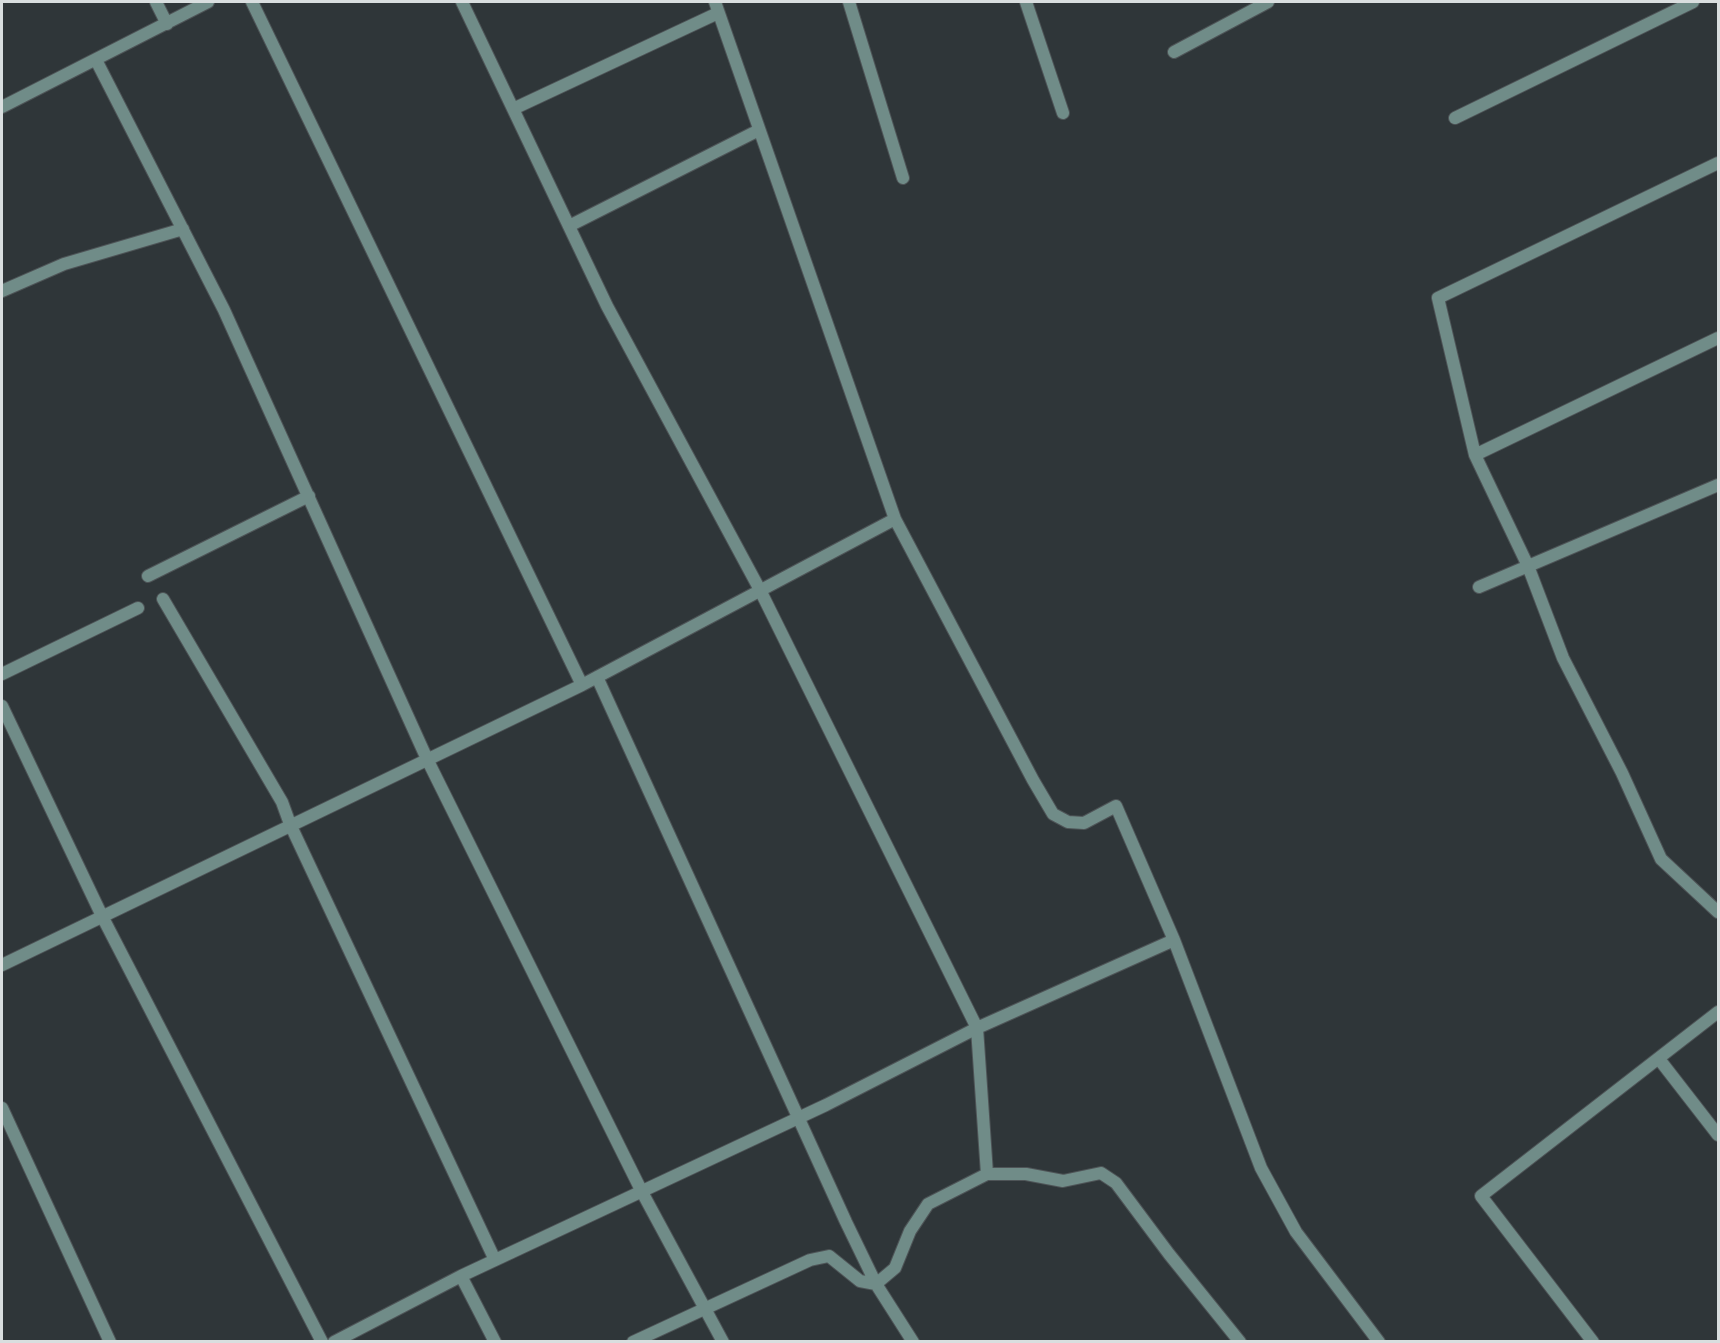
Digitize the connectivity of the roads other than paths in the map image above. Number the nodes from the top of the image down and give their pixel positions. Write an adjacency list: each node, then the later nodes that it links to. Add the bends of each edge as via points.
1 (156, 2): 10 (street)
2 (208, 2): 10 (street)
3 (252, 2): 36 (street)
4 (462, 2): 14 (street)
5 (849, 2): 19 (street)
6 (1026, 2): 15 (street)
7 (1268, 2): 11 (street)
8 (1693, 2): 16 (street)
9 (717, 7): 14 (street); 17 (street)
10 (167, 24): 12 (street)
11 (1174, 52)
12 (96, 60): 13 (street); 21 (street)
13 (2, 106)
14 (513, 109): 20 (street)
15 (1063, 113)
16 (1455, 118)
17 (759, 130): 20 (street); 27 (street)
18 (1719, 163): 24 (street, via 1438,298)
19 (903, 178)
20 (569, 226): 31 (street, via 607,306)
21 (183, 229): 22 (street, via 64,264); 26 (street)
22 (2, 291)
23 (1719, 338): 24 (street)
24 (1475, 455): 28 (street)
25 (1719, 485): 28 (street)
26 (309, 496): 29 (street); 38 (street)
27 (895, 519): 31 (street); 42 (street, via 1053,814 1068,822 1084,822 1116,806)
28 (1528, 566): 30 (street); 40 (street, via 1563,658 1661,859)
29 (148, 576)
30 (1479, 587)
31 (760, 590): 35 (street); 45 (street)
32 (163, 599): 39 (street, via 282,802)
33 (138, 608): 34 (street)
34 (2, 674)
35 (597, 677): 36 (street); 48 (street)
36 (582, 685): 38 (street)
37 (2, 706): 41 (street)
38 (427, 759): 39 (street); 51 (street)
39 (290, 824): 41 (street); 52 (street)
40 (1719, 912)
41 (102, 916): 43 (street); 57 (street)
42 (1174, 940): 45 (street); 64 (street, via 1261,1168 1296,1232)
43 (2, 965)
44 (1719, 1012): 46 (street)
45 (977, 1028): 48 (street); 50 (street)
46 (1659, 1059): 49 (street); 65 (street, via 1481,1196)
47 (2, 1108): 56 (street)
48 (799, 1118): 51 (street); 54 (street)
49 (1719, 1135)
50 (987, 1174): 54 (street, via 928,1204 910,1231 895,1268); 63 (street, via 1026,1174 1063,1181 1101,1173 1116,1183)
51 (642, 1192): 52 (street); 55 (street)
52 (495, 1260): 53 (street)
53 (461, 1276): 58 (street); 59 (street)
54 (876, 1284): 55 (street, via 860,1281 829,1256 810,1260); 62 (street)
55 (706, 1308): 60 (street); 61 (street)
56 (110, 1341)
57 (322, 1341)
58 (334, 1341)
59 (495, 1341)
60 (633, 1341)
61 (723, 1341)
62 (913, 1341)
63 (1240, 1341)
64 (1378, 1341)
65 (1593, 1341)

